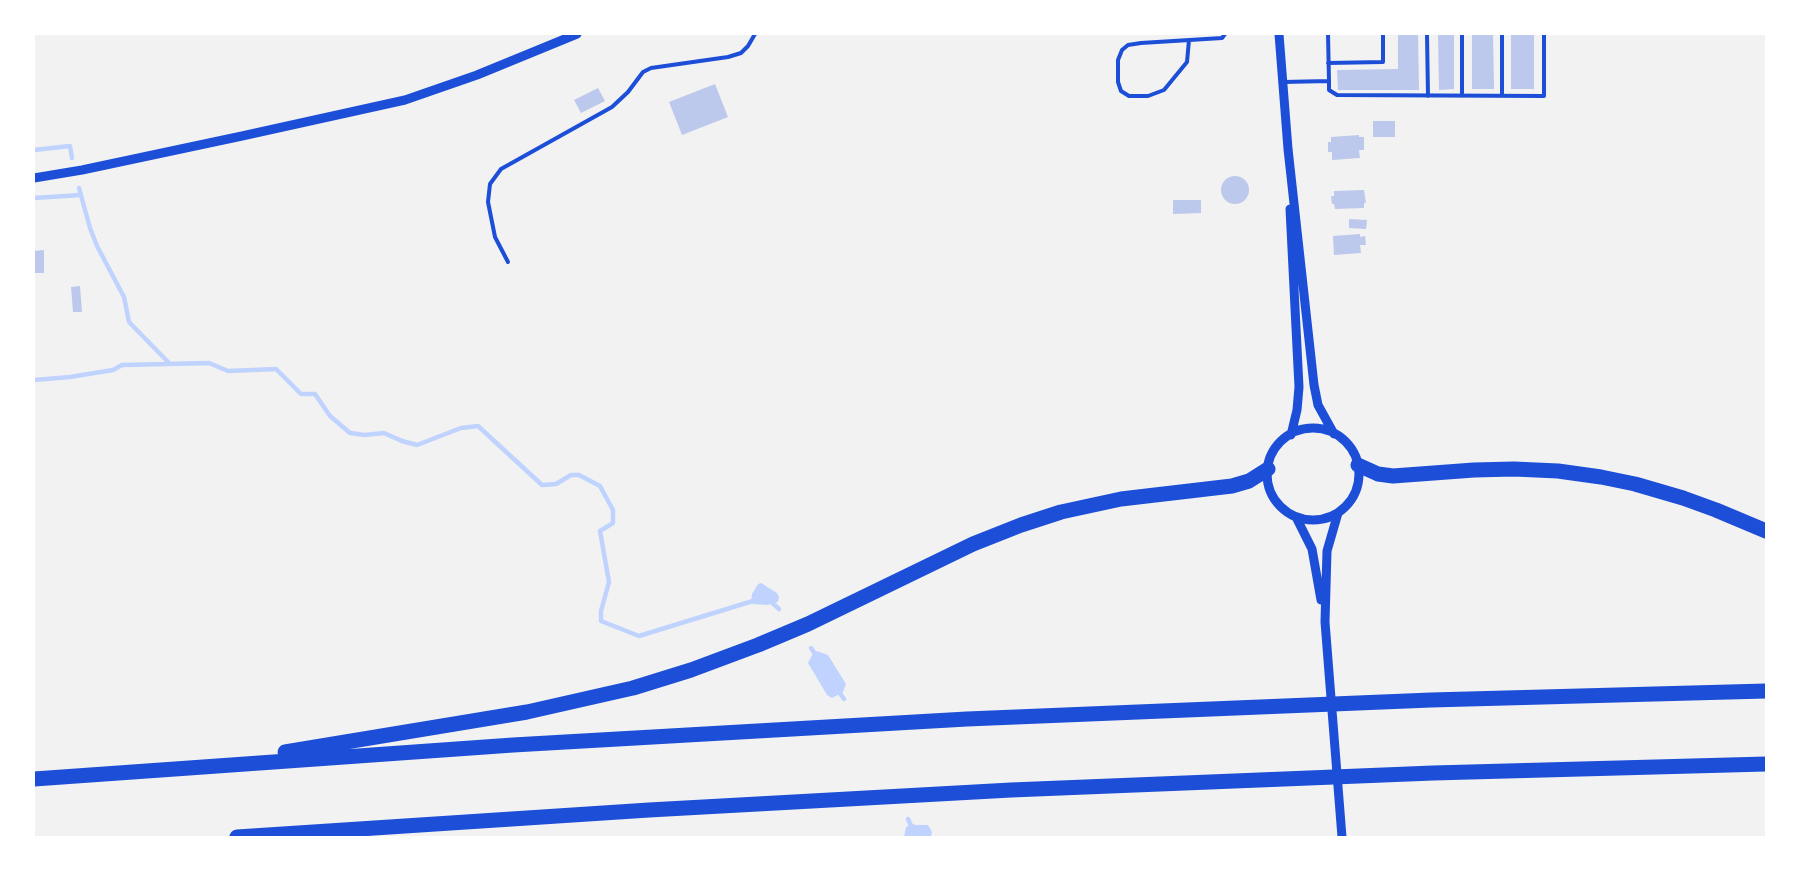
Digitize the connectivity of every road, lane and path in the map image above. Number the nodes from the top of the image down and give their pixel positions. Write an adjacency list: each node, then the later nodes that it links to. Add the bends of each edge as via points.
1 (577, 34): 21 (street, via 406,100)
2 (755, 34): 22 (lane, via 741,53 643,72 612,107 502,169 490,184 488,202 495,237)
3 (1197, 34): 13 (lane)
4 (1226, 34): 13 (lane, via 1222,38)
5 (1278, 34): 16 (street)
6 (1328, 34): 14 (lane)
7 (1383, 34): 14 (lane, via 1384,62)
8 (1427, 34): 17 (lane)
9 (1462, 34): 18 (lane)
10 (1502, 34): 19 (lane)
11 (1544, 34): 19 (lane, via 1544,96)
12 (1189, 40): 12 (lane, via 1125,47 1118,60 1121,91 1129,96 1148,96 1164,90 1185,66); 13 (lane)
13 (1198, 40)
14 (1328, 63): 15 (lane)
15 (1328, 81): 16 (lane); 17 (lane, via 1329,90 1337,95)
16 (1282, 82): 20 (street)
17 (1428, 96): 18 (lane)
18 (1462, 96): 19 (lane)
19 (1502, 96)
20 (1288, 149): 23 (street, via 1299,387); 24 (street, via 1315,390 1321,412)
21 (34, 178)
22 (508, 262)
23 (1291, 434): 24 (street, via 1312,429); 26 (street, via 1275,449)
24 (1334, 434): 25 (street, via 1350,446)
25 (1358, 465): 27 (street, via 1356,490); 29 (highway, via 1378,474 1394,476 1514,469 1601,477 1689,500)
26 (1268, 469): 28 (street, via 1273,495 1282,508); 33 (highway, via 1249,481 1232,486 1112,500 1021,525 954,553 771,640 633,688 534,711)
27 (1338, 513): 28 (street, via 1318,520); 30 (street, via 1327,552)
28 (1296, 517): 30 (street, via 1313,552)
29 (1766, 531)
30 (1325, 622): 36 (street)
31 (1766, 691): 33 (highway, via 1001,717 579,740)
32 (1766, 764): 35 (highway, via 1433,773 1001,791)
33 (187, 767): 34 (highway)
34 (34, 779)
35 (237, 837)
36 (1342, 837)

